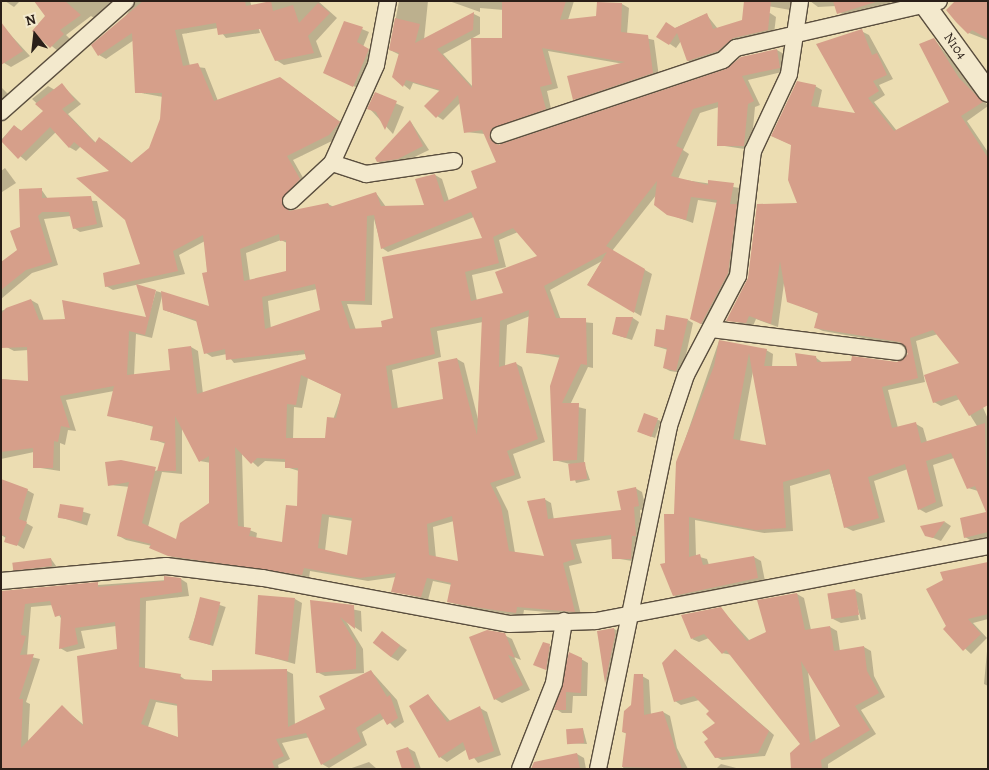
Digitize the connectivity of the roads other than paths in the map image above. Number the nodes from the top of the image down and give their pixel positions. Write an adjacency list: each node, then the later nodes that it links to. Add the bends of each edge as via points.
1 (126, 1): 7 (street)
2 (388, 1): 10 (street, via 376,65)
3 (800, 1): 5 (street)
4 (929, 3): 5 (street); 6 (street, N104 / N104)
5 (795, 31): 8 (street, via 736,48 723,60); 12 (street, via 789,74 753,151 743,206 738,276)
6 (988, 92)
7 (1, 112)
8 (499, 135)
9 (454, 161): 10 (street, via 366,174)
10 (332, 163): 11 (street)
11 (291, 201)
12 (711, 329): 13 (street); 16 (street, via 686,375 668,426)
13 (898, 352)
14 (988, 546): 16 (street)
15 (1, 581): 17 (street, via 166,566 263,578 509,624)
16 (633, 611): 17 (street, via 596,621); 19 (street)
17 (564, 621): 18 (street, via 554,683)
18 (520, 769)
19 (598, 769)

